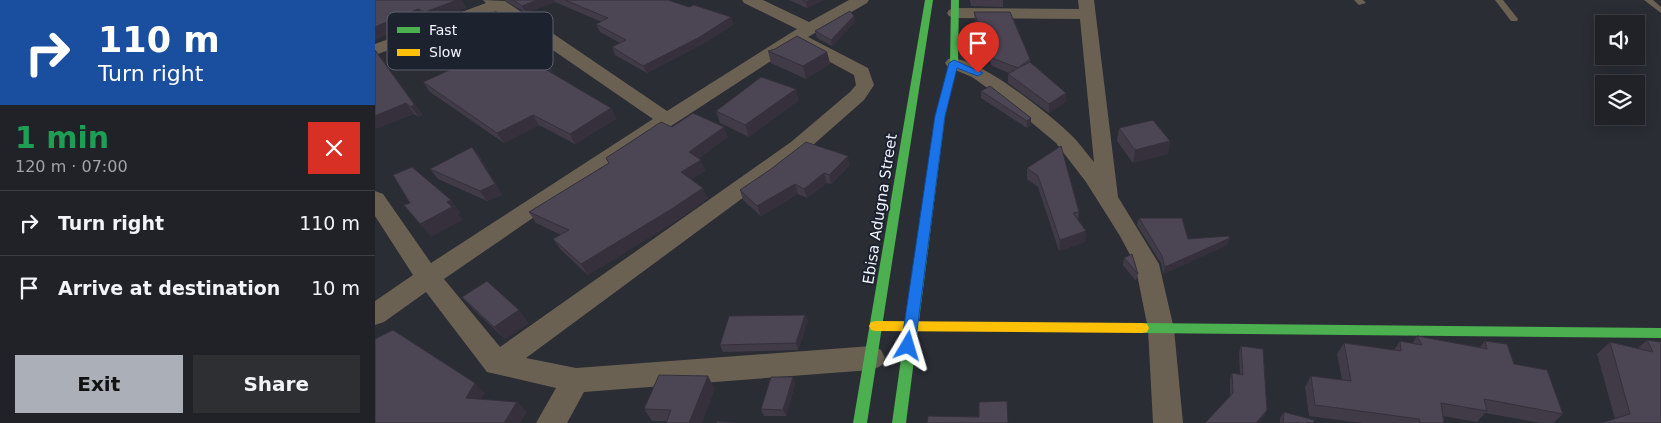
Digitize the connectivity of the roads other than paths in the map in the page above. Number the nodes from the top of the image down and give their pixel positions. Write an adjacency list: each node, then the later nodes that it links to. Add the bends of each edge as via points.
1 (750, 0): 14 (street)
2 (861, 0): 14 (street)
3 (929, 0): 24 (main road, Ebisa Adugna Street)
4 (1499, 0): 13 (lane)
5 (1649, 1): 6 (lane); 10 (lane)
6 (1661, 1)
7 (495, 2): 11 (street); 12 (street)
8 (955, 6): 9 (street); 18 (main road)
9 (1087, 7): 21 (street)
10 (1661, 11)
11 (470, 12)
12 (510, 12)
13 (1514, 20)
14 (804, 33): 19 (street); 29 (street, via 861,72 865,85 857,96 798,147)
15 (553, 42): 19 (street)
16 (387, 45): 17 (street)
17 (375, 50)
18 (954, 63): 21 (street, via 978,73 1063,138); 25 (main road, via 940,116)
19 (666, 119): 22 (street)
20 (375, 199): 22 (street)
21 (1109, 201): 26 (street, via 1147,264)
22 (428, 277): 23 (street); 29 (street)
23 (375, 315)
24 (876, 326): 25 (main road); 28 (main road, Ebisa Adugna Street)
25 (911, 327): 26 (main road); 33 (main road)
26 (1161, 329): 27 (main road); 34 (street)
27 (1661, 333)
28 (871, 358): 30 (street); 32 (main road, Ebisa Adugna Street)
29 (497, 364): 30 (street)
30 (576, 380): 31 (street)
31 (551, 423)
32 (860, 423)
33 (899, 423)
34 (1168, 423)

